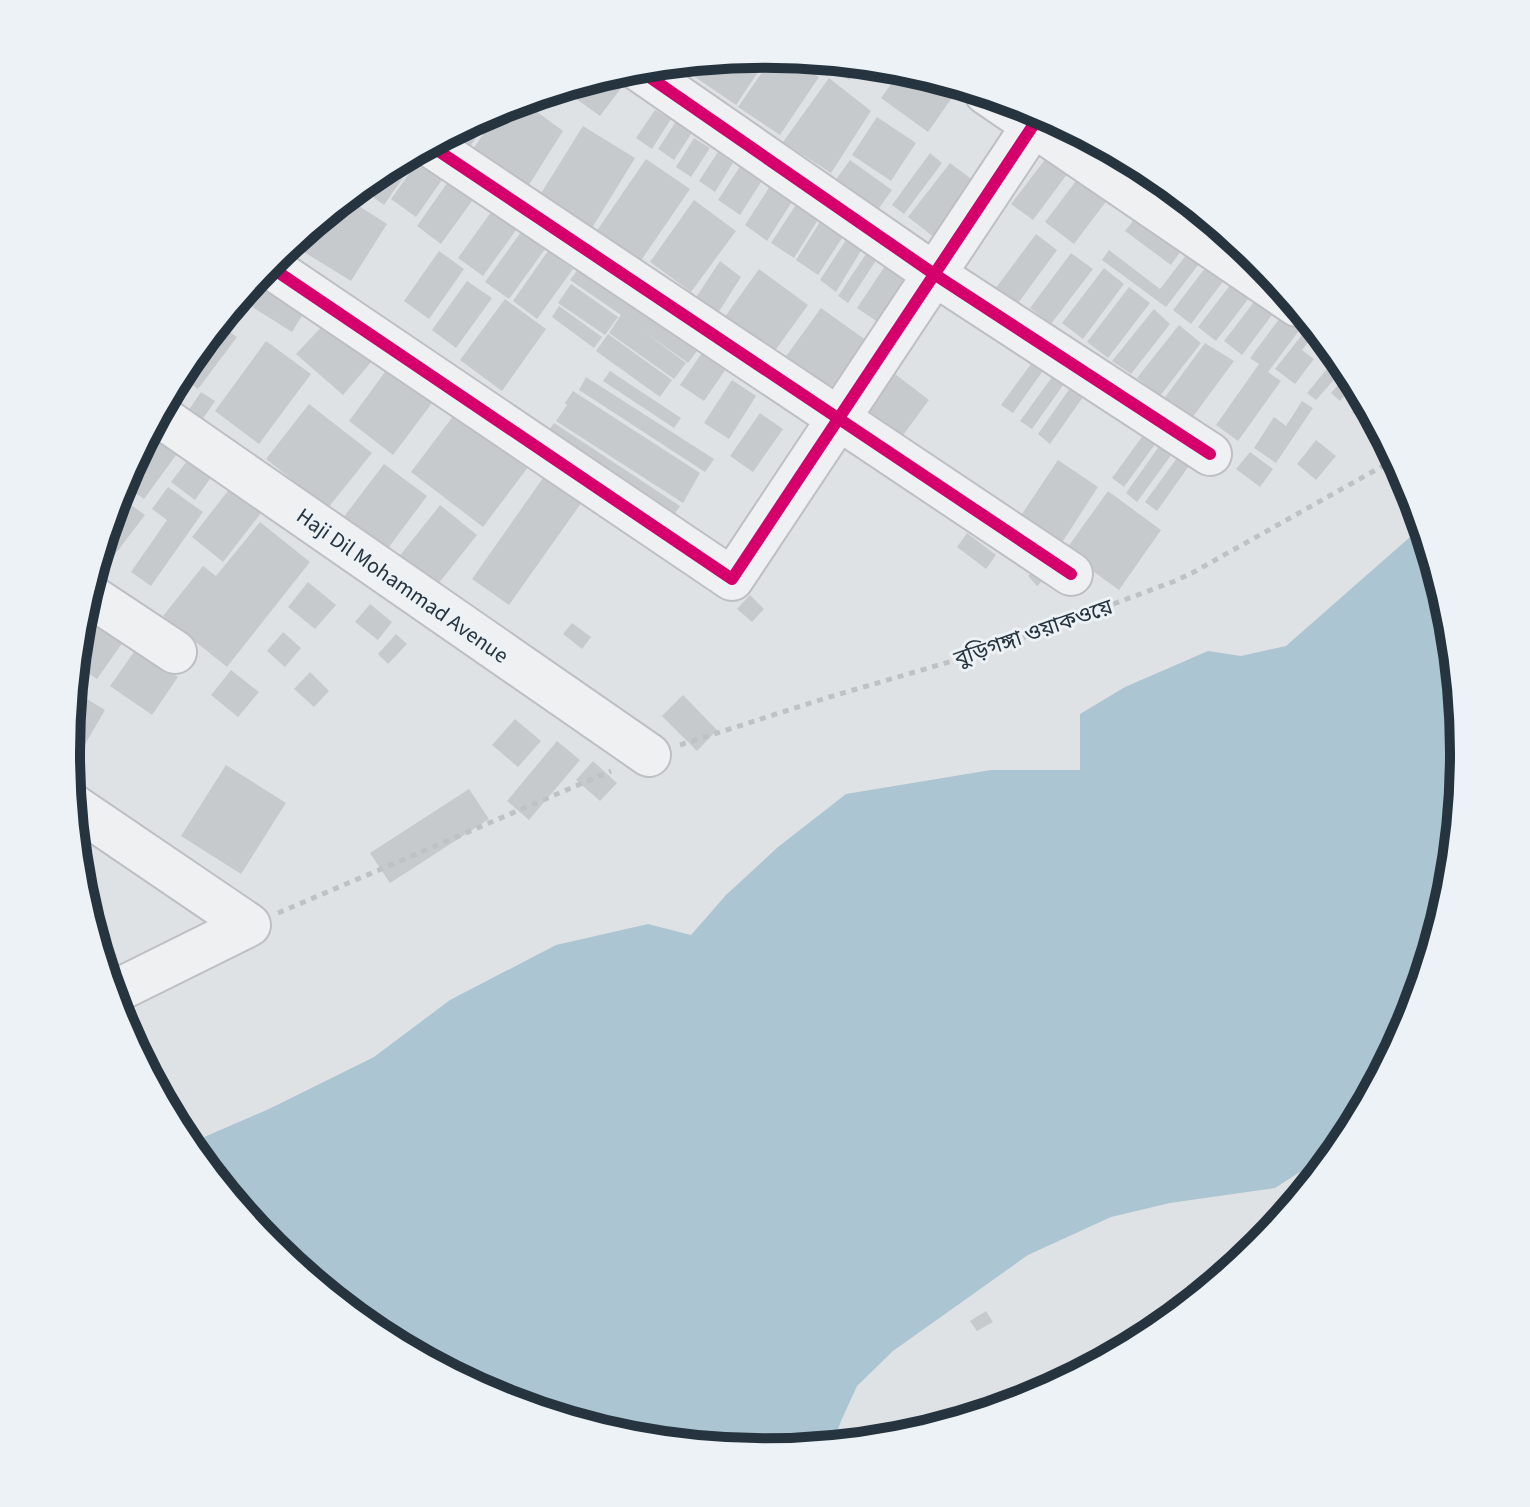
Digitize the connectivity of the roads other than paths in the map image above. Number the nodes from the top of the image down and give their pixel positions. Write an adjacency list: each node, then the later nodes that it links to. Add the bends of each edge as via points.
1 (651, 78): 6 (street)
2 (1034, 123): 6 (street)
3 (1059, 135): 7 (street)
4 (439, 151): 8 (street)
5 (277, 272): 8 (street, via 732,579)
6 (934, 274): 8 (street); 10 (street)
7 (1256, 276)
8 (838, 419): 11 (street)
9 (166, 420): 14 (street, Haji Dil Mohammad Avenue)
10 (1210, 454)
11 (1071, 574)
12 (97, 601): 13 (street)
13 (175, 652)
14 (649, 755)
15 (82, 812): 16 (street, via 249,925)
16 (121, 988)

